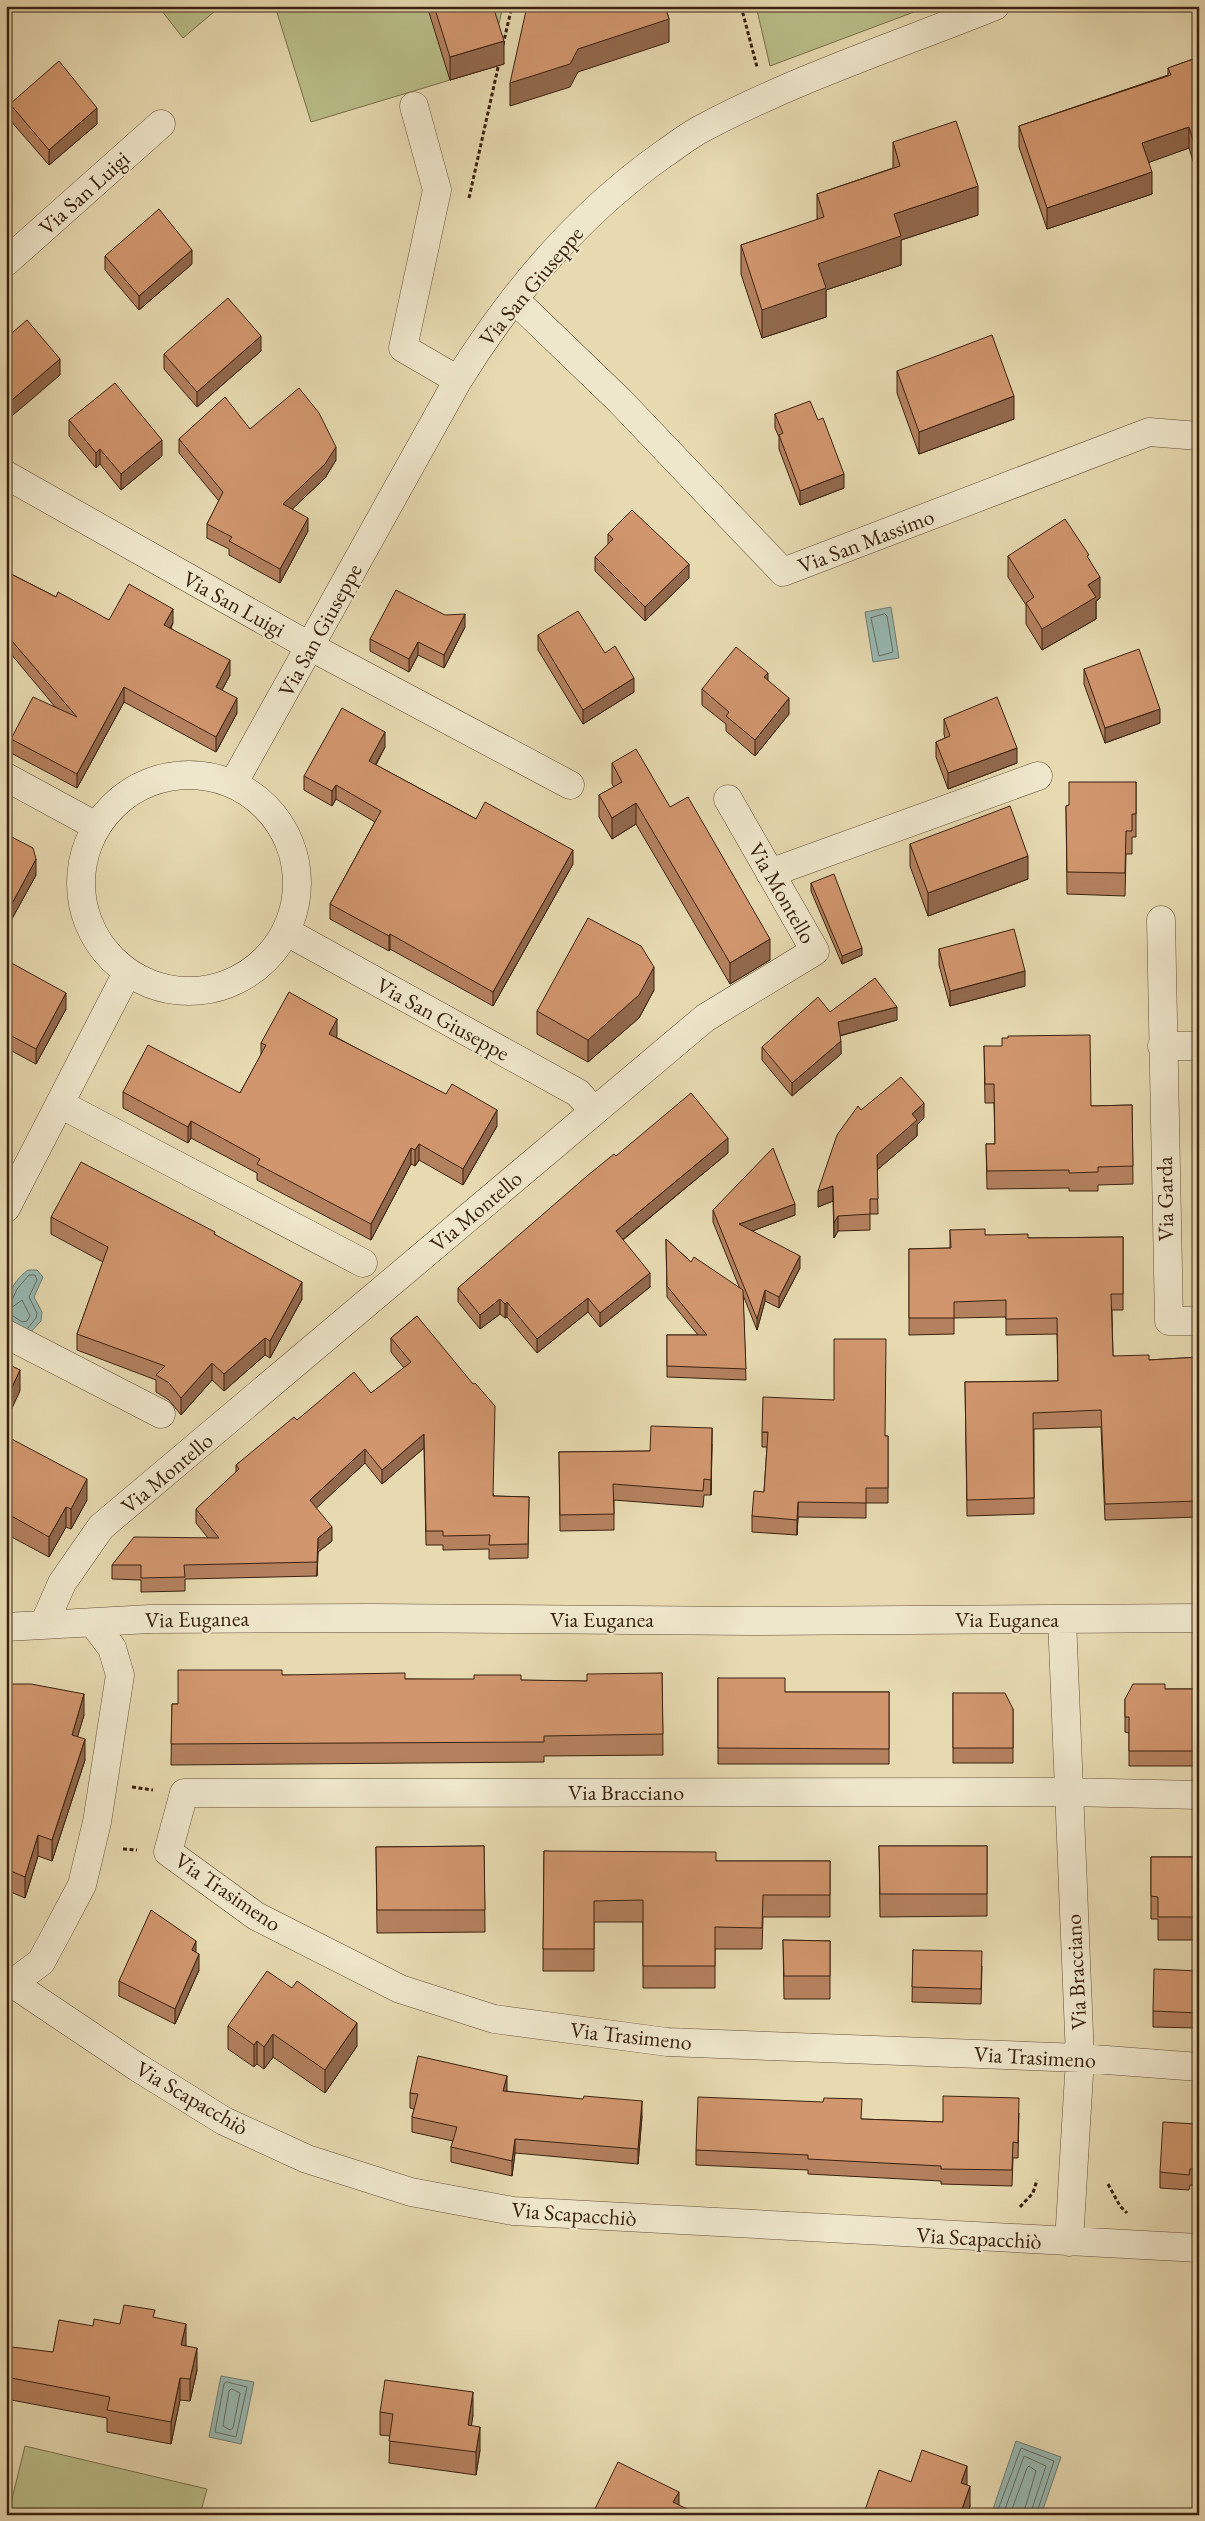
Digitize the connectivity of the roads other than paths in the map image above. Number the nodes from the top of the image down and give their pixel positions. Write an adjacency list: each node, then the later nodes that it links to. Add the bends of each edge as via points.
1 (995, 6): 5 (street, Via San Giuseppe, via 769,96 701,128 641,170 591,214 549,256)
2 (414, 106): 6 (street, via 437,190 403,348)
3 (161, 124): 4 (street, Via San Luigi)
4 (6, 262)
5 (514, 299): 6 (street, Via San Giuseppe); 7 (street, Via San Massimo, via 620,401 783,572 1149,432)
6 (458, 380): 9 (street, Via San Giuseppe)
7 (1199, 436)
8 (6, 476): 9 (street, Via San Luigi)
9 (311, 648): 12 (street, Via San Giuseppe); 13 (street, Via San Luigi)
10 (1038, 776): 16 (street)
11 (6, 777): 15 (street)
12 (233, 784): 15 (street, via 203,776 172,776 142,785 123,797); 18 (street, via 263,803 284,831 296,864 297,899)
13 (570, 785)
14 (728, 799): 16 (street, Via Montello)
15 (96, 826): 19 (street, via 83,856 80,889 85,913 103,950)
16 (770, 873): 23 (street, Via Montello, via 815,951 705,1018)
17 (1161, 920): 20 (street, Via Garda)
18 (287, 932): 19 (street, via 265,962 234,983 198,992 161,988); 23 (street, Via San Giuseppe, via 578,1093)
19 (127, 973): 22 (street)
20 (1162, 1046): 21 (street); 26 (street, Via Garda, via 1169,1321)
21 (1199, 1046)
22 (60, 1104): 24 (street); 25 (street)
23 (594, 1112): 31 (street, Via Montello, via 101,1527 62,1582)
24 (6, 1208)
25 (362, 1263)
26 (1199, 1321)
27 (6, 1334): 28 (street)
28 (161, 1414)
29 (1199, 1618): 30 (street, Via Euganea)
30 (1062, 1619): 32 (street, Via Euganea, via 150,1619); 34 (street, Via Bracciano)
31 (44, 1624): 32 (street, Via Euganea); 33 (street, Via Euganea)
32 (94, 1624): 37 (street, via 112,1648 120,1675 97,1822 82,1885 41,1962)
33 (6, 1627)
34 (1067, 1792): 35 (street, Via Bracciano); 36 (street, Via Bracciano); 38 (street, Via Bracciano)
35 (184, 1793): 38 (street, Via Trasimeno, via 168,1852 192,1870 256,1916 400,1989 494,2018 667,2042)
36 (1199, 1794)
37 (9, 1981): 40 (street, Via Scapacchiò, via 224,2121 307,2159 411,2192 513,2211)
38 (1080, 2058): 39 (street, Via Trasimeno); 40 (street, Via Bracciano)
39 (1199, 2067)
40 (1069, 2242): 41 (street, Via Scapacchiò)
41 (1199, 2248)

